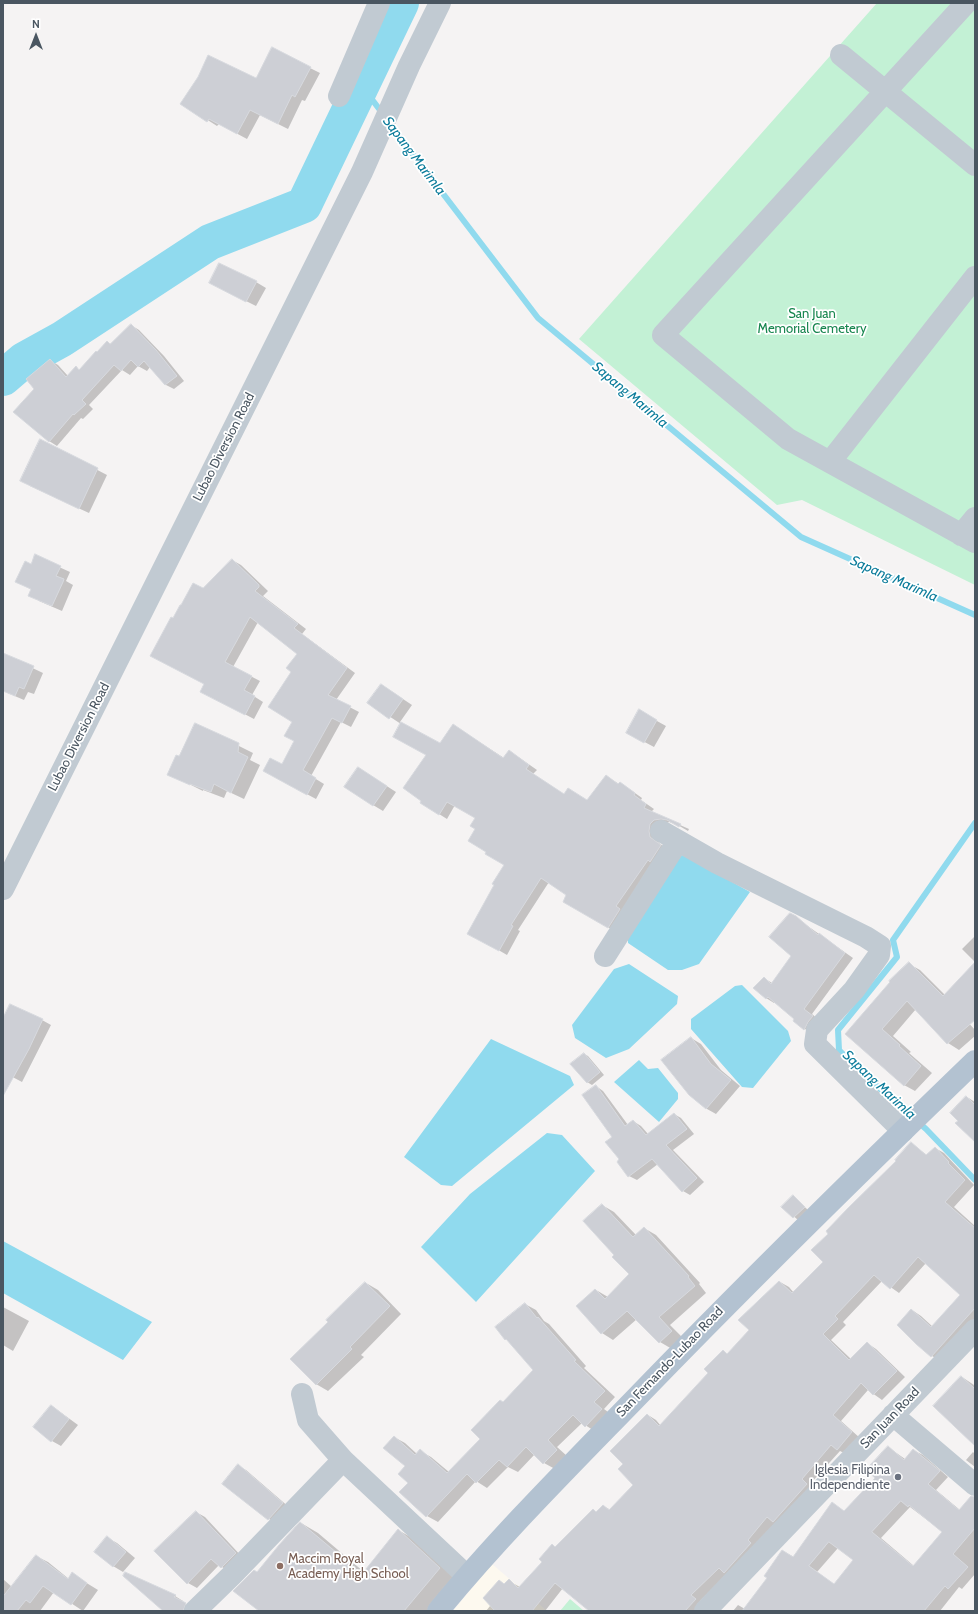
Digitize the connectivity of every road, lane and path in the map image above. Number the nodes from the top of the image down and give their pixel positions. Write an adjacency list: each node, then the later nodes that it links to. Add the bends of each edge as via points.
1 (379, 3): 6 (street)
2 (440, 3): 12 (street, Lubao Diversion Road, via 362,172)
3 (966, 3): 5 (street)
4 (840, 55): 5 (street)
5 (885, 91): 7 (street); 9 (street, via 663,335 788,439)
6 (338, 96)
7 (975, 165)
8 (975, 277): 9 (street)
9 (830, 462): 11 (street)
10 (975, 518): 11 (street)
11 (968, 539)
12 (3, 889)
13 (605, 956): 15 (street, via 670,836 717,863 866,937 880,946 879,955 854,990 833,1002 817,1030 815,1044)
14 (975, 1061): 15 (main road, San Fernando-Lubao Road)
15 (914, 1120): 21 (main road, San Fernando-Lubao Road, via 731,1299 569,1466)
16 (975, 1330): 18 (street, San Juan Road)
17 (302, 1394): 19 (street, via 308,1420)
18 (894, 1415): 20 (street); 24 (street, San Juan Road)
19 (343, 1460): 21 (street); 22 (street)
20 (975, 1485)
21 (467, 1576): 23 (main road, San Fernando-Lubao Road)
22 (195, 1611)
23 (438, 1611)
24 (705, 1611)

